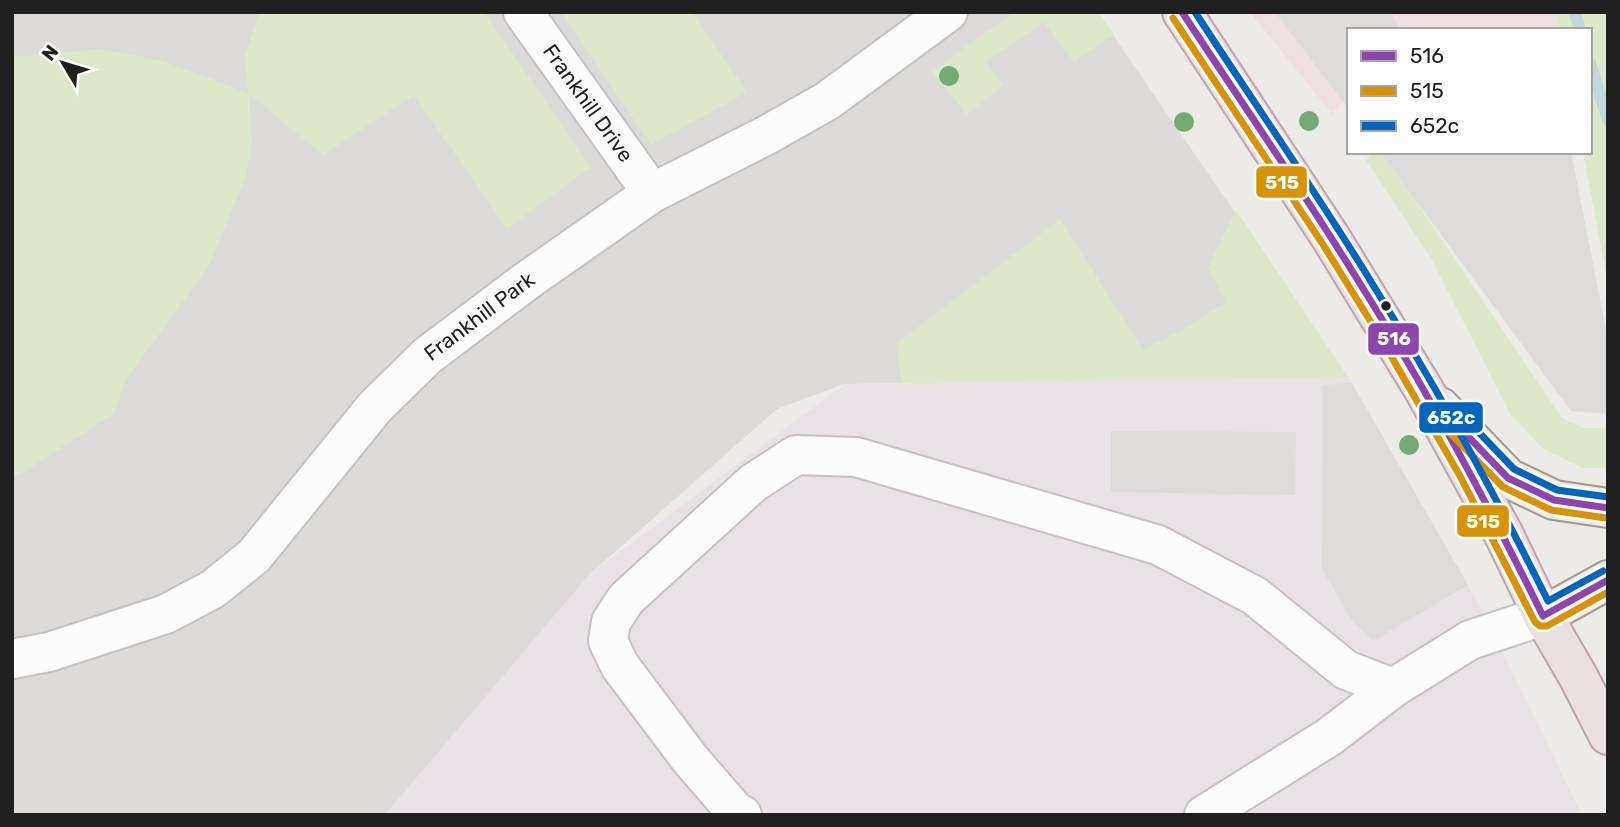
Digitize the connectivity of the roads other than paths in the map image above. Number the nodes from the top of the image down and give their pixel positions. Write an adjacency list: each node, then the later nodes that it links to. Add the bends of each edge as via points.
1 (523, 12): 4 (street, Frankhill Drive)
2 (948, 12): 4 (street, Frankhill Park, via 827,101)
3 (1182, 12): 5 (highway, via 1331,237)
4 (652, 193): 9 (street, Frankhill Park, via 427,356 375,407 254,556 213,589 166,614 49,652)
5 (1424, 390): 6 (main road, via 1508,478 1554,500); 8 (highway)
6 (1608, 508)
7 (1608, 580): 8 (main road)
8 (1543, 616): 10 (street, via 1470,640); 11 (highway)
9 (12, 659)
10 (1393, 688): 12 (street, via 1346,670 1255,596 1158,545 856,457 796,455 753,483 626,599 611,622 608,642 620,666 691,759); 13 (street, via 1329,737)
11 (1608, 735)
12 (742, 815)
13 (1204, 815)

